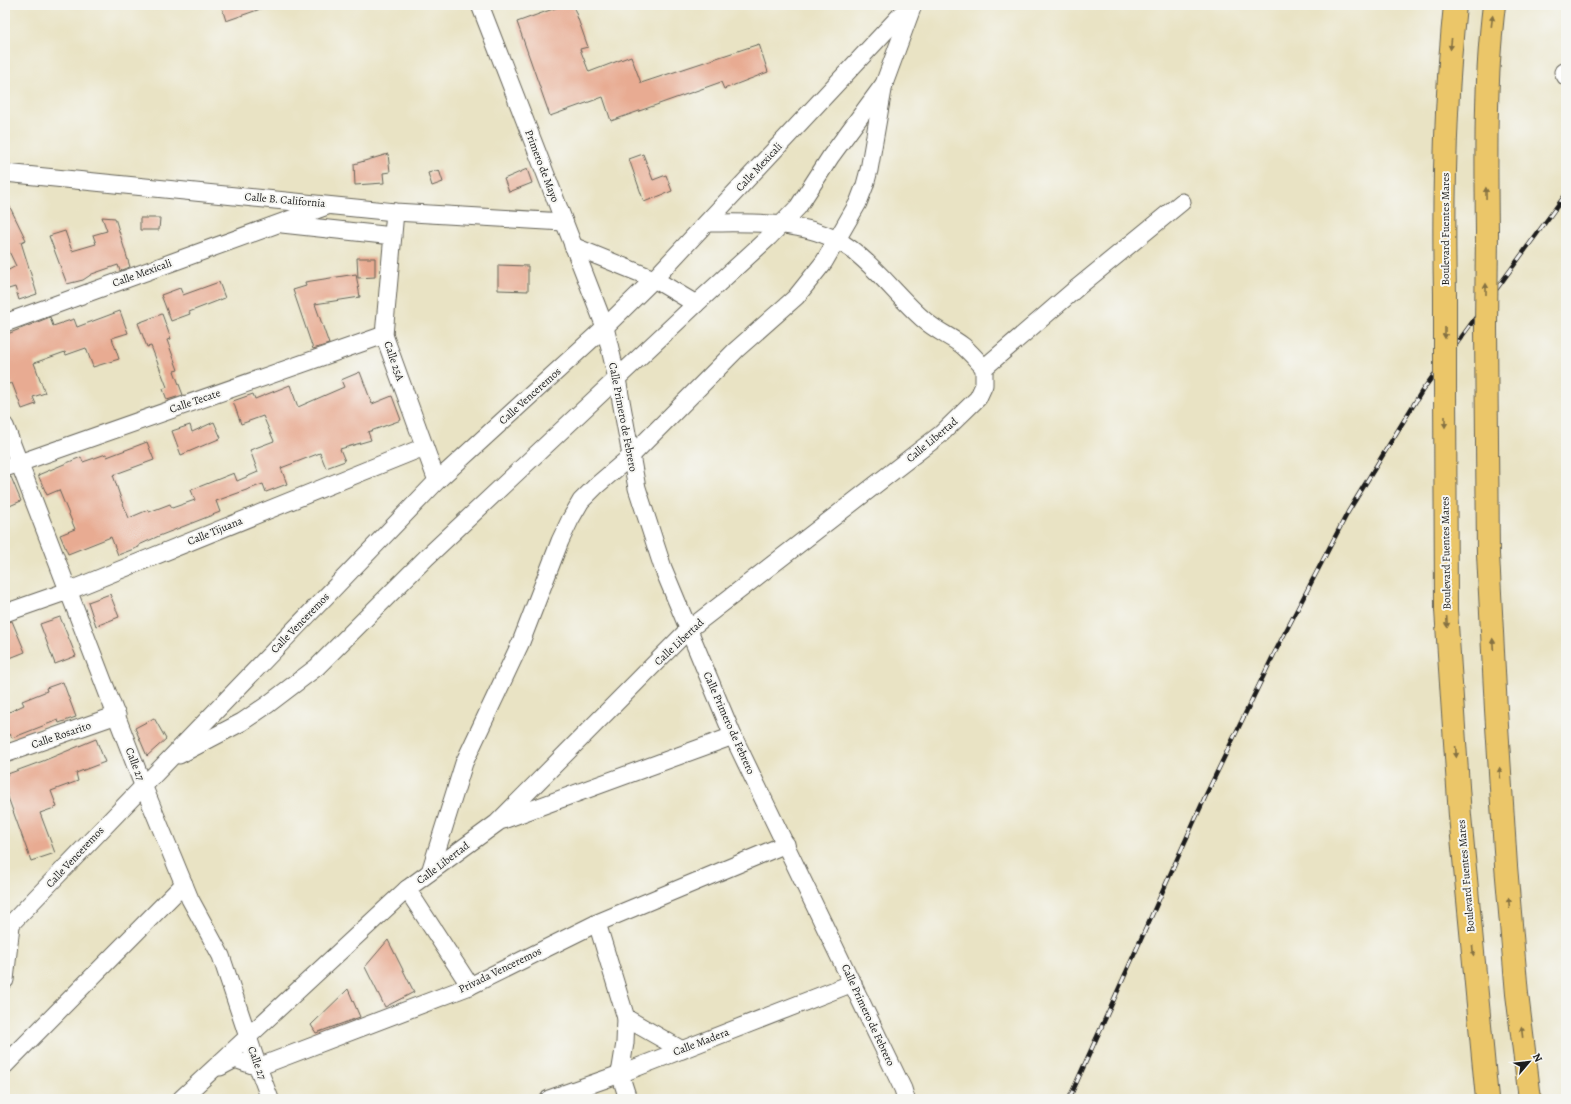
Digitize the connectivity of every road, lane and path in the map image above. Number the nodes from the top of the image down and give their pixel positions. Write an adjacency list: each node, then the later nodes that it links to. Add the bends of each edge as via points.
1 (480, 5): 11 (street, Primero de Mayo)
2 (910, 5): 13 (street, Calle Mexicali)
3 (913, 5): 6 (street)
4 (1454, 5): 60 (highway, Boulevard Fuentes Mares, one-way to 60, bridge, via 1443,211 1446,610 1460,816)
5 (1494, 5): 61 (highway, one-way to 5, bridge, via 1514,964 1488,554 1486,120)
6 (884, 84): 14 (street, via 831,156 798,207); 16 (street, via 865,185)
7 (5, 173): 9 (street, Calle B. California)
8 (1182, 202): 23 (street)
9 (331, 204): 10 (street, Calle B. California); 12 (street, Calle Mexicali)
10 (395, 212): 11 (street, Calle B. California); 15 (street, Calle 25A)
11 (564, 222): 17 (street, Primero de Mayo)
12 (278, 223): 15 (street, Calle Mexicali); 20 (street, Calle Mexicali)
13 (707, 223): 14 (street); 18 (street, Calle Mexicali)
14 (782, 224): 16 (street); 19 (street)
15 (393, 236): 22 (street, Calle 25A)
16 (838, 240): 23 (street, via 868,264 924,320 940,333 962,345); 27 (street, via 796,297 736,350)
17 (573, 246): 18 (street); 21 (street, Primero de Mayo)
18 (654, 279): 19 (street); 21 (street, Calle Mexicali)
19 (696, 304): 24 (street)
20 (5, 324)
21 (605, 327): 24 (street, Calle Primero de Febrero); 29 (street, Calle Venceremos)
22 (384, 335): 26 (street, Calle 25A); 28 (street, Calle Tecate)
23 (984, 368): 32 (street, Calle Libertad, via 984,385 978,398 941,434)
24 (617, 380): 27 (street, Calle Primero de Febrero); 36 (street, via 427,557 317,667 242,722)
25 (5, 426): 28 (street, Calle 27)
26 (424, 447): 29 (street, Calle 25A); 30 (street, Calle Tijuana)
27 (630, 456): 32 (street, Calle Primero de Febrero, via 647,523); 40 (street, via 581,501 560,541 521,642 464,763)
28 (12, 465): 30 (street, Calle 27)
29 (437, 481): 36 (street, Calle Venceremos)
30 (68, 591): 31 (street, Calle Tijuana); 33 (street, Calle 27)
31 (5, 613)
32 (688, 630): 34 (street, Calle Primero de Febrero); 38 (street, Calle Libertad)
33 (117, 715): 35 (street, Calle Rosarito); 37 (street, Calle 27)
34 (733, 736): 38 (street); 39 (street, Calle Primero de Febrero)
35 (5, 754)
36 (165, 763): 37 (street, Calle Venceremos)
37 (143, 785): 41 (street, Calle 27); 44 (street, Calle Venceremos)
38 (497, 823): 40 (street, Calle Libertad)
39 (786, 844): 43 (street, Privada Venceremos); 46 (street, Calle Primero de Febrero)
40 (430, 872): 42 (street, Calle Libertad)
41 (184, 884): 49 (street, Calle 27, via 195,911 221,956); 51 (street)
42 (407, 889): 47 (street); 49 (street, Calle Libertad)
43 (597, 922): 47 (street, Privada Venceremos); 48 (street)
44 (8, 928): 45 (street)
45 (5, 980)
46 (853, 983): 50 (street, Calle Madera); 59 (street, Calle Primero de Febrero)
47 (470, 986): 52 (street, Privada Venceremos)
48 (626, 1018): 50 (street); 54 (street)
49 (248, 1038): 52 (street, Calle 27); 53 (street, Calle Libertad)
50 (682, 1050): 54 (street, Calle Madera)
51 (5, 1065)
52 (258, 1067): 53 (street, via 235,1059); 56 (street, Calle 27)
53 (211, 1072): 55 (street, Calle Libertad)
54 (620, 1074): 57 (street, Calle Madera); 58 (street)
55 (181, 1099)
56 (270, 1099)
57 (549, 1099)
58 (628, 1099)
59 (906, 1099)
60 (1487, 1099)
61 (1530, 1099)

